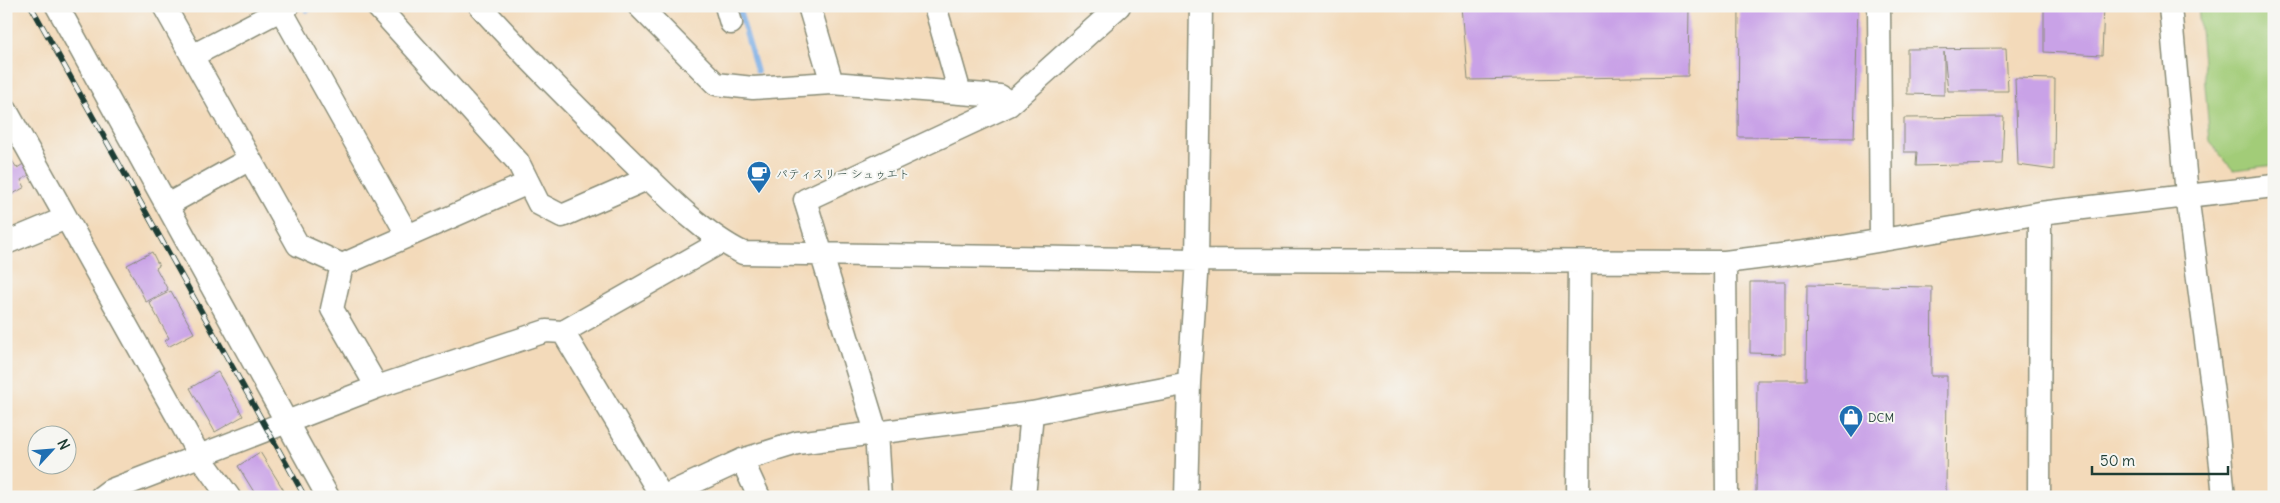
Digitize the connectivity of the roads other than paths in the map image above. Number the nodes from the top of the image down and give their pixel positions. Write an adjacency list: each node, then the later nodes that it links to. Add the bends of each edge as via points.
1 (58, 6): 23 (street)
2 (164, 6): 13 (street)
3 (377, 6): 20 (street, via 518,162)
4 (480, 6): 19 (street, via 550,82)
5 (639, 6): 14 (street, via 716,84 753,88)
6 (808, 6): 14 (street)
7 (935, 6): 15 (street)
8 (1119, 6): 16 (street)
9 (1200, 6): 31 (street)
10 (1879, 6): 27 (street)
11 (2170, 6): 22 (street)
12 (284, 8): 13 (street); 26 (street)
13 (192, 56): 18 (street)
14 (832, 83): 15 (street)
15 (960, 93): 16 (street, via 1000,96)
16 (1010, 103): 30 (street, via 805,200)
17 (6, 110): 25 (street)
18 (250, 159): 23 (street); 34 (street, via 298,245)
19 (649, 178): 20 (street, via 562,216 539,204); 28 (street)
20 (528, 183): 26 (street)
21 (2274, 186): 22 (street)
22 (2187, 195): 24 (street); 54 (street)
23 (167, 204): 39 (street)
24 (2040, 214): 27 (street); 53 (street)
25 (66, 218): 29 (street); 41 (street)
26 (408, 236): 34 (street)
27 (1881, 240): 33 (street)
28 (721, 242): 30 (street, via 743,253); 35 (street)
29 (6, 243)
30 (822, 255): 31 (street); 40 (street)
31 (1197, 260): 32 (street); 36 (street)
32 (1580, 262): 33 (street); 51 (street)
33 (1725, 262): 52 (street)
34 (342, 265): 37 (street, via 332,309)
35 (564, 332): 37 (street, via 546,331); 46 (street)
36 (1189, 383): 38 (street); 50 (street)
37 (378, 387): 39 (street)
38 (1032, 413): 40 (street); 49 (street)
39 (287, 422): 41 (street); 45 (street)
40 (876, 432): 42 (street, via 797,443); 48 (street)
41 (200, 457): 43 (street, via 109,490); 44 (street)
42 (742, 460): 46 (street); 47 (street)
43 (101, 497)
44 (229, 497)
45 (328, 497)
46 (662, 497)
47 (759, 497)
48 (880, 497)
49 (1024, 497)
50 (1186, 497)
51 (1578, 497)
52 (1727, 497)
53 (2039, 497)
54 (2224, 497)

